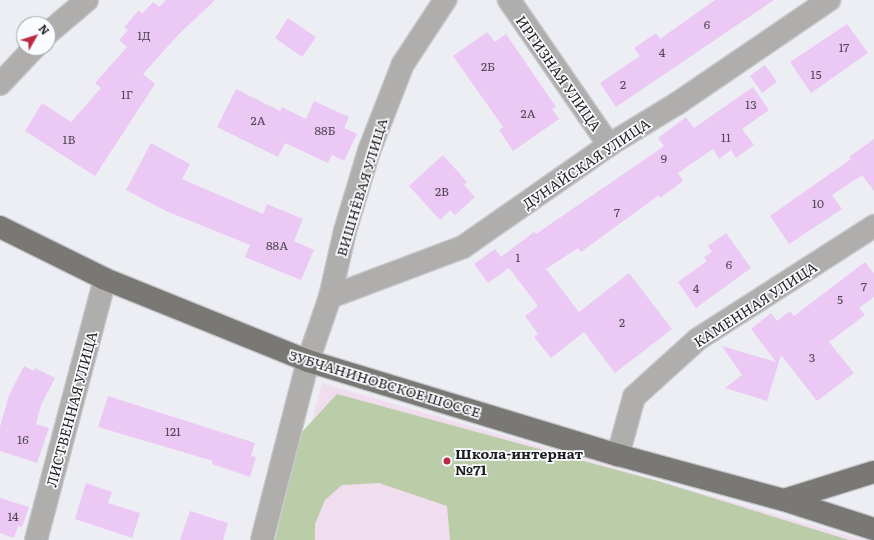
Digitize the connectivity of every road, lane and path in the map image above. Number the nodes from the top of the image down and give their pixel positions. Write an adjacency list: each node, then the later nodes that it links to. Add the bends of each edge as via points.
1 (87, 0): 5 (street)
2 (445, 0): 12 (street, ВИШНЁВАЯ УЛИЦА, via 402,64 369,152 345,231)
3 (509, 0): 8 (street, ИРГИЗНАЯ УЛИЦА)
4 (829, 0): 8 (street, ДУНАЙСКАЯ УЛИЦА, via 678,103)
5 (56, 26)
6 (26, 56): 7 (street)
7 (0, 84)
8 (609, 145): 12 (street, ДУНАЙСКАЯ УЛИЦА, via 463,247)
9 (874, 226): 14 (street, КАМЕННАЯ УЛИЦА, via 698,339 634,396)
10 (0, 227): 11 (main road, ЗУБЧАНИНОВСКОЕ ШОССЕ)
11 (106, 279): 13 (main road, ЗУБЧАНИНОВСКОЕ ШОССЕ); 18 (street, ЛИСТВЕННАЯ УЛИЦА)
12 (330, 297): 13 (street, ВИШНЁВАЯ УЛИЦА)
13 (308, 361): 14 (main road, ЗУБЧАНИНОВСКОЕ ШОССЕ); 19 (street, ВИШНЁВАЯ УЛИЦА)
14 (618, 455): 16 (main road, ЗУБЧАНИНОВСКОЕ ШОССЕ)
15 (874, 472): 16 (main road)
16 (784, 500): 17 (main road, ЗУБЧАНИНОВСКОЕ ШОССЕ)
17 (874, 529)
18 (36, 540)
19 (262, 540)

